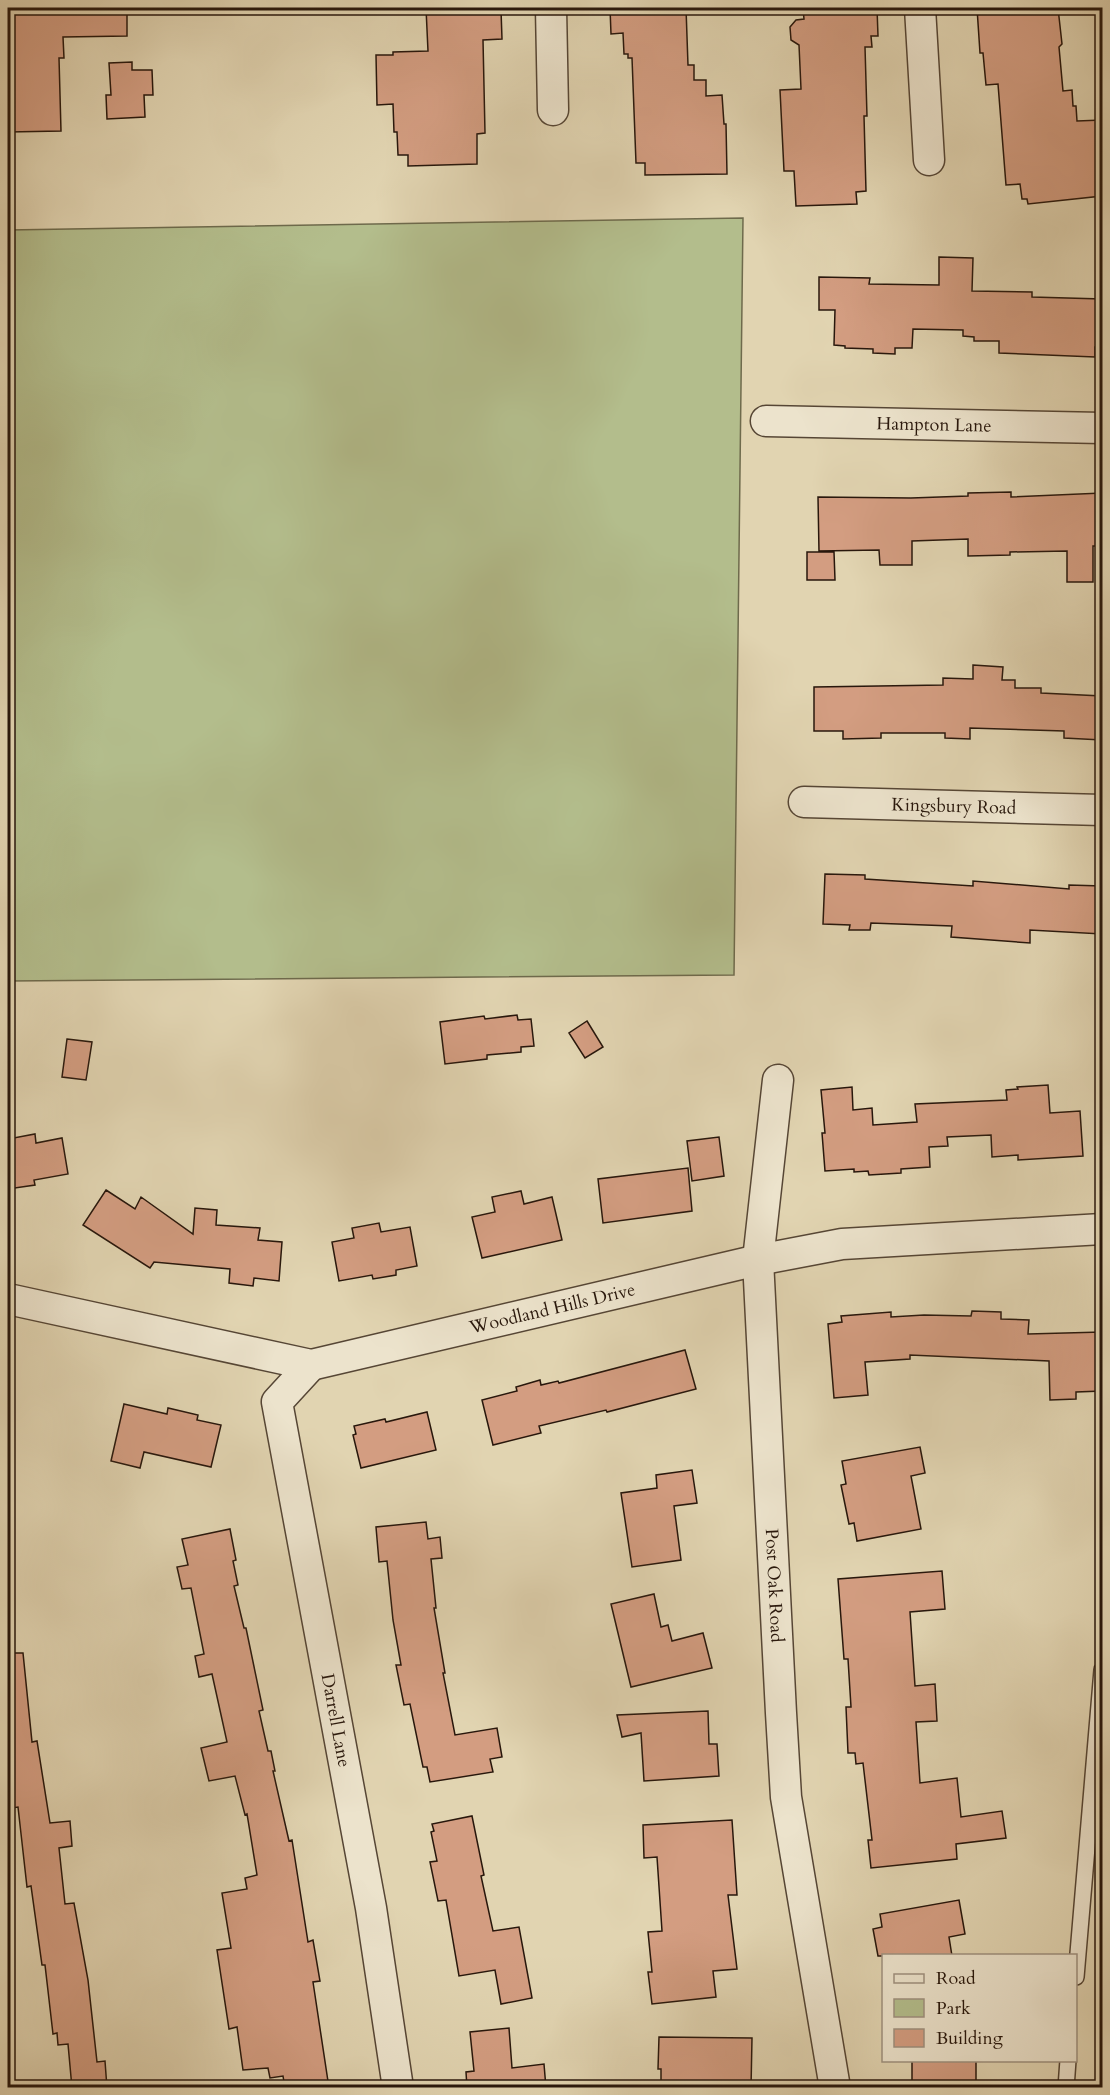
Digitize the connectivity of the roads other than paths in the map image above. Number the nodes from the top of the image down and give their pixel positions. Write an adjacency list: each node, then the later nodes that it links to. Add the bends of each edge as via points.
1 (551, 8): 3 (street)
2 (920, 8): 4 (street)
3 (553, 110)
4 (929, 160)
5 (766, 421): 6 (street, Hampton Lane)
6 (1102, 428)
7 (804, 802): 8 (street, Kingsbury Road)
8 (1102, 810)
9 (778, 1080): 11 (street, Post Oak Road)
10 (1102, 1229): 11 (street, Woodland Hills Drive, via 842,1244)
11 (758, 1260): 13 (street, Woodland Hills Drive); 18 (street, Post Oak Road, via 786,1797)
12 (8, 1299): 13 (street, Woodland Hills Drive)
13 (311, 1365): 17 (street, Darrell Lane, via 277,1402 371,1908)
14 (1102, 1670): 15 (lane)
15 (1077, 1965)
16 (1068, 2062): 19 (lane)
17 (398, 2088)
18 (835, 2088)
19 (1066, 2088)

